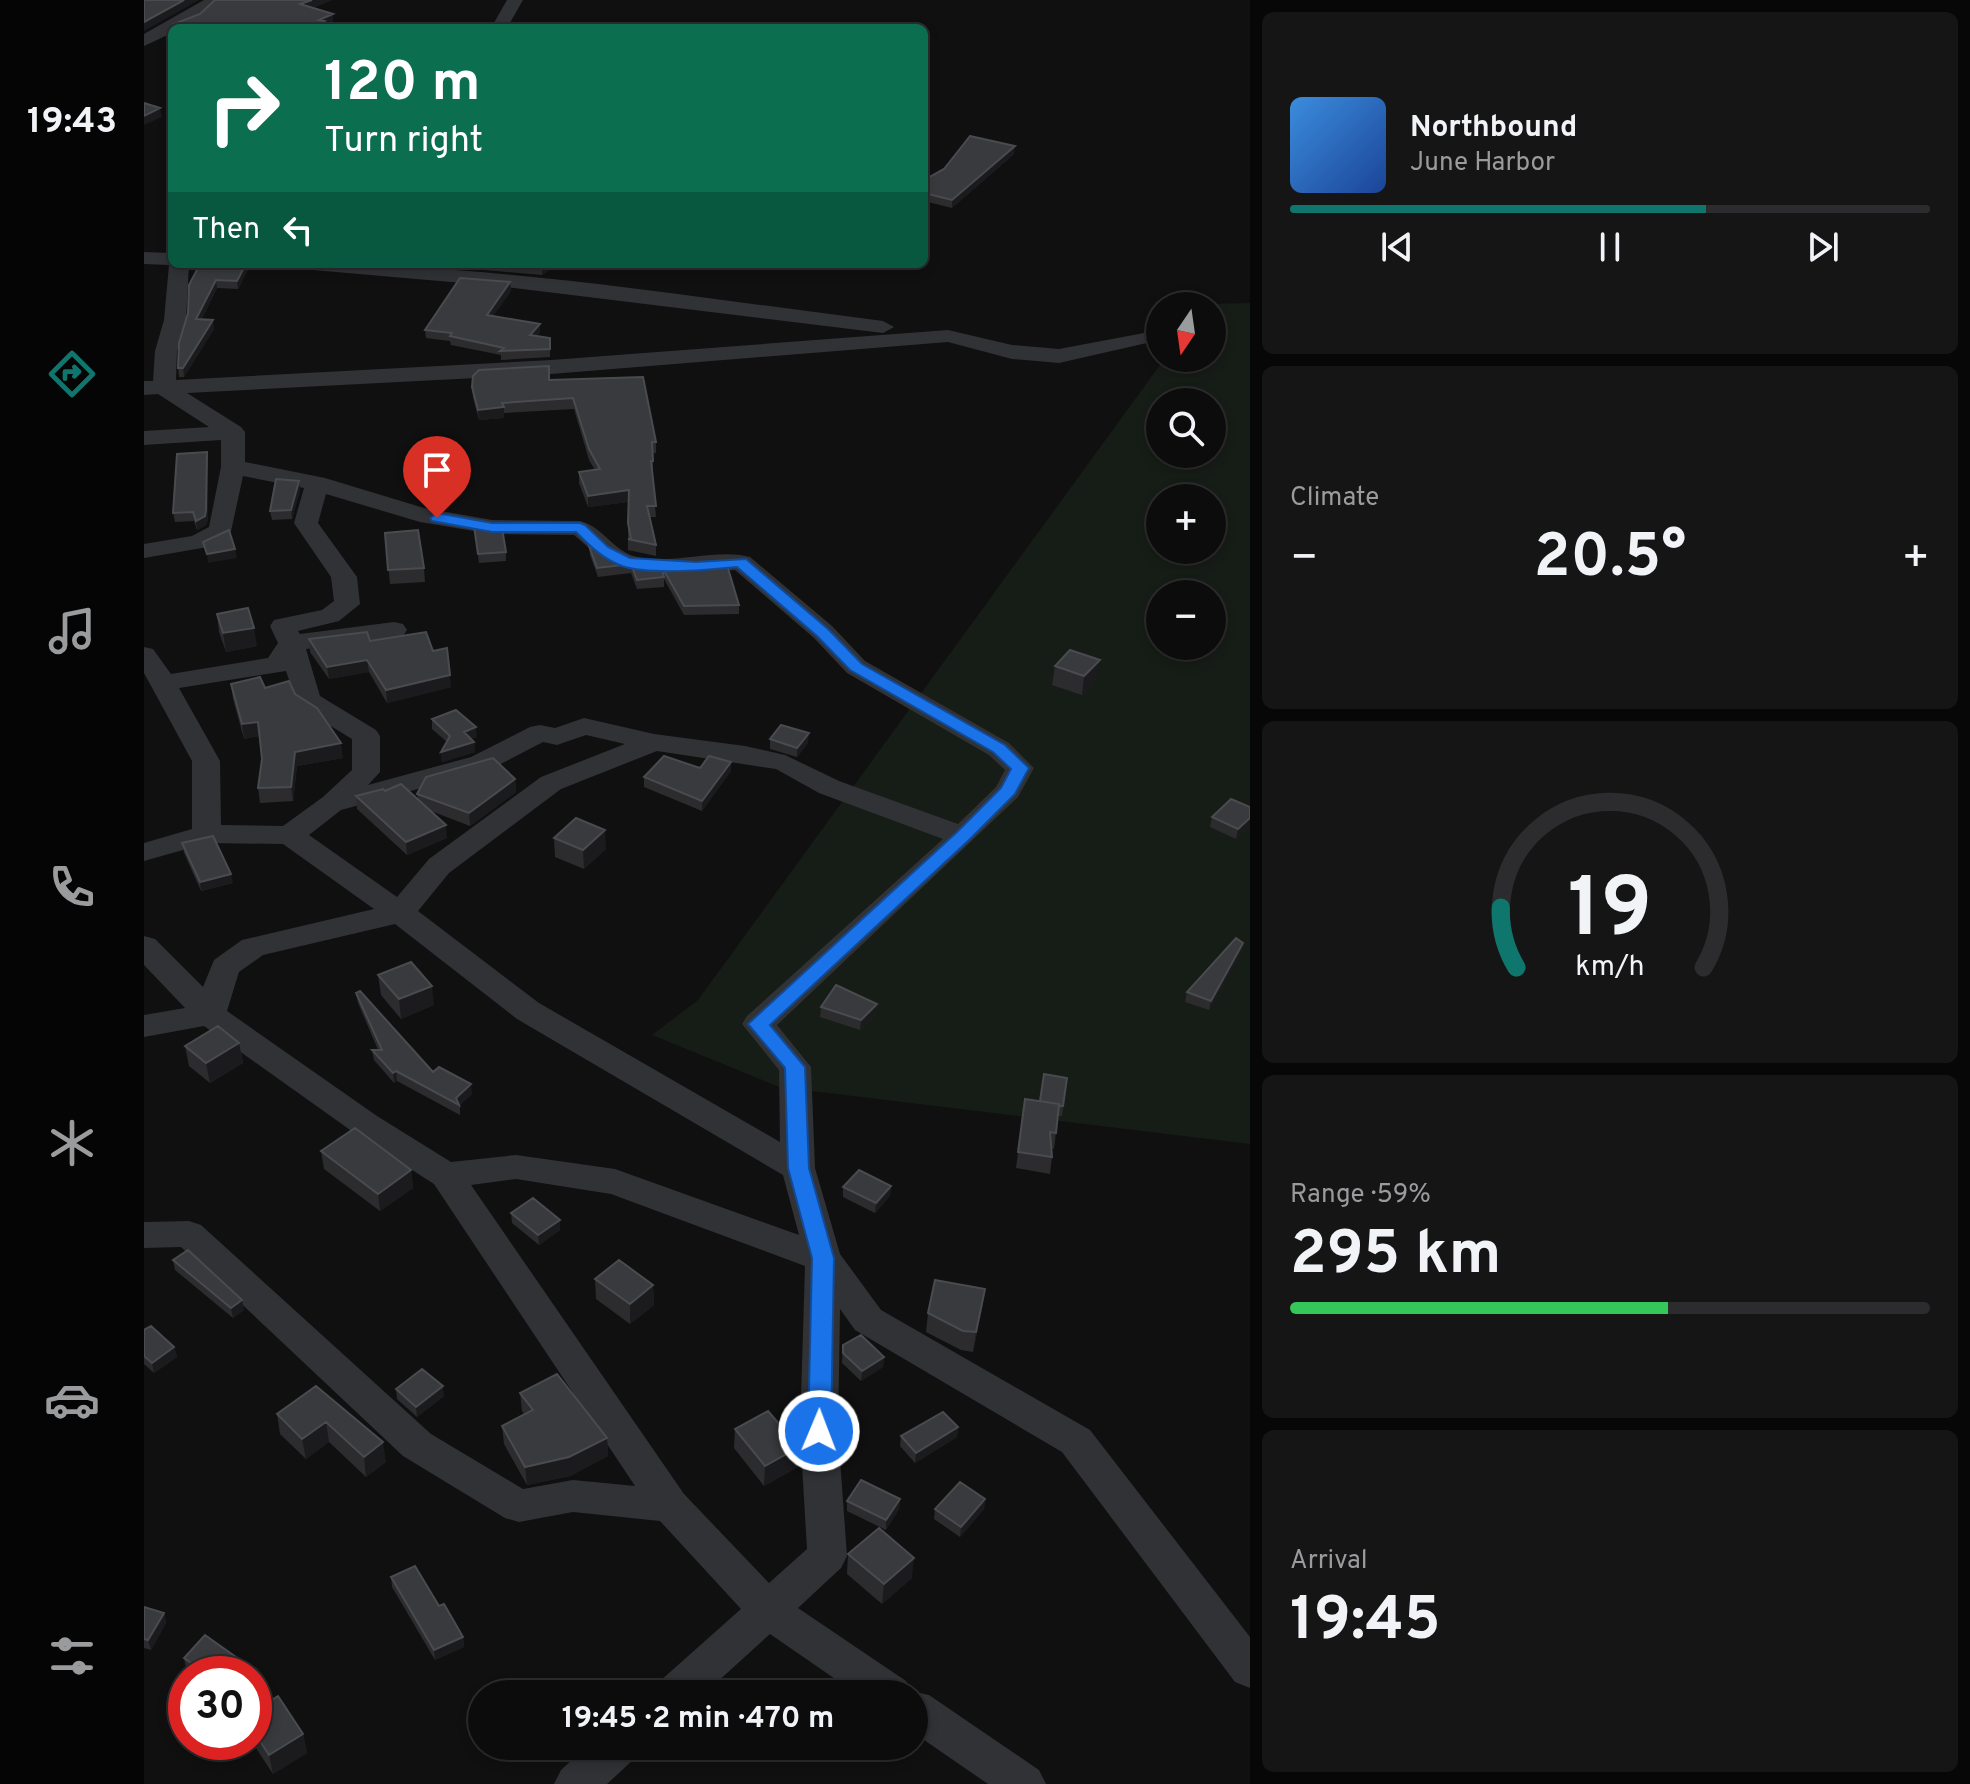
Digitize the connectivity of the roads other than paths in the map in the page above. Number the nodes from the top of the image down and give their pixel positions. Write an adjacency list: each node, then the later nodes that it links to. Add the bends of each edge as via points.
1 (214, 0): 3 (street)
2 (515, 0): 4 (street)
3 (175, 24)
4 (501, 24)
5 (168, 28): 6 (street)
6 (144, 41)
7 (144, 258): 8 (street)
8 (168, 259)
9 (179, 268): 13 (street, via 175,320)
10 (359, 268): 11 (street)
11 (948, 336): 12 (street, via 1012,352 1059,356); 13 (street, via 551,367)
12 (1146, 337)
13 (154, 388): 14 (street)
14 (233, 432): 15 (street); 16 (street)
15 (144, 438)
16 (233, 467): 17 (street); 18 (street, via 221,531 199,542)
17 (317, 483): 20 (street, via 306,523 344,577 347,604 330,616 283,626); 27 (street, via 420,515 492,527 580,528 627,563 741,562 856,667 999,749 1020,768 1008,791)
18 (144, 551)
19 (394, 630): 20 (street)
20 (291, 643): 22 (street, via 277,665); 24 (street, via 308,700 366,736 366,772)
21 (144, 655): 22 (street)
22 (162, 683): 25 (street, via 206,761)
23 (654, 742): 24 (street, via 584,726 557,737 540,733 481,763); 27 (street, via 785,763 829,787); 29 (street, via 551,783 439,866)
24 (331, 804): 26 (street)
25 (207, 834): 26 (street); 28 (street)
26 (290, 835): 29 (street)
27 (963, 836): 33 (street, via 758,1024 795,1067)
28 (144, 852)
29 (400, 913): 31 (street, via 253,947 225,967); 33 (street, via 528,1011)
30 (144, 946): 31 (street)
31 (210, 1014): 32 (street); 34 (street)
32 (144, 1026)
33 (798, 1168): 36 (street)
34 (446, 1175): 36 (street, via 516,1167 615,1182); 37 (street)
35 (144, 1235): 37 (street, via 189,1234 417,1445 519,1506 573,1496)
36 (823, 1258): 38 (street, via 819,1431 827,1556); 39 (street, via 868,1320 1076,1441)
37 (670, 1506): 38 (street)
38 (768, 1610): 40 (street); 41 (street)
39 (1250, 1669)
40 (690, 1680)
41 (870, 1680)
42 (928, 1719): 45 (street)
43 (603, 1760): 44 (street)
44 (576, 1784)
45 (1024, 1784)

